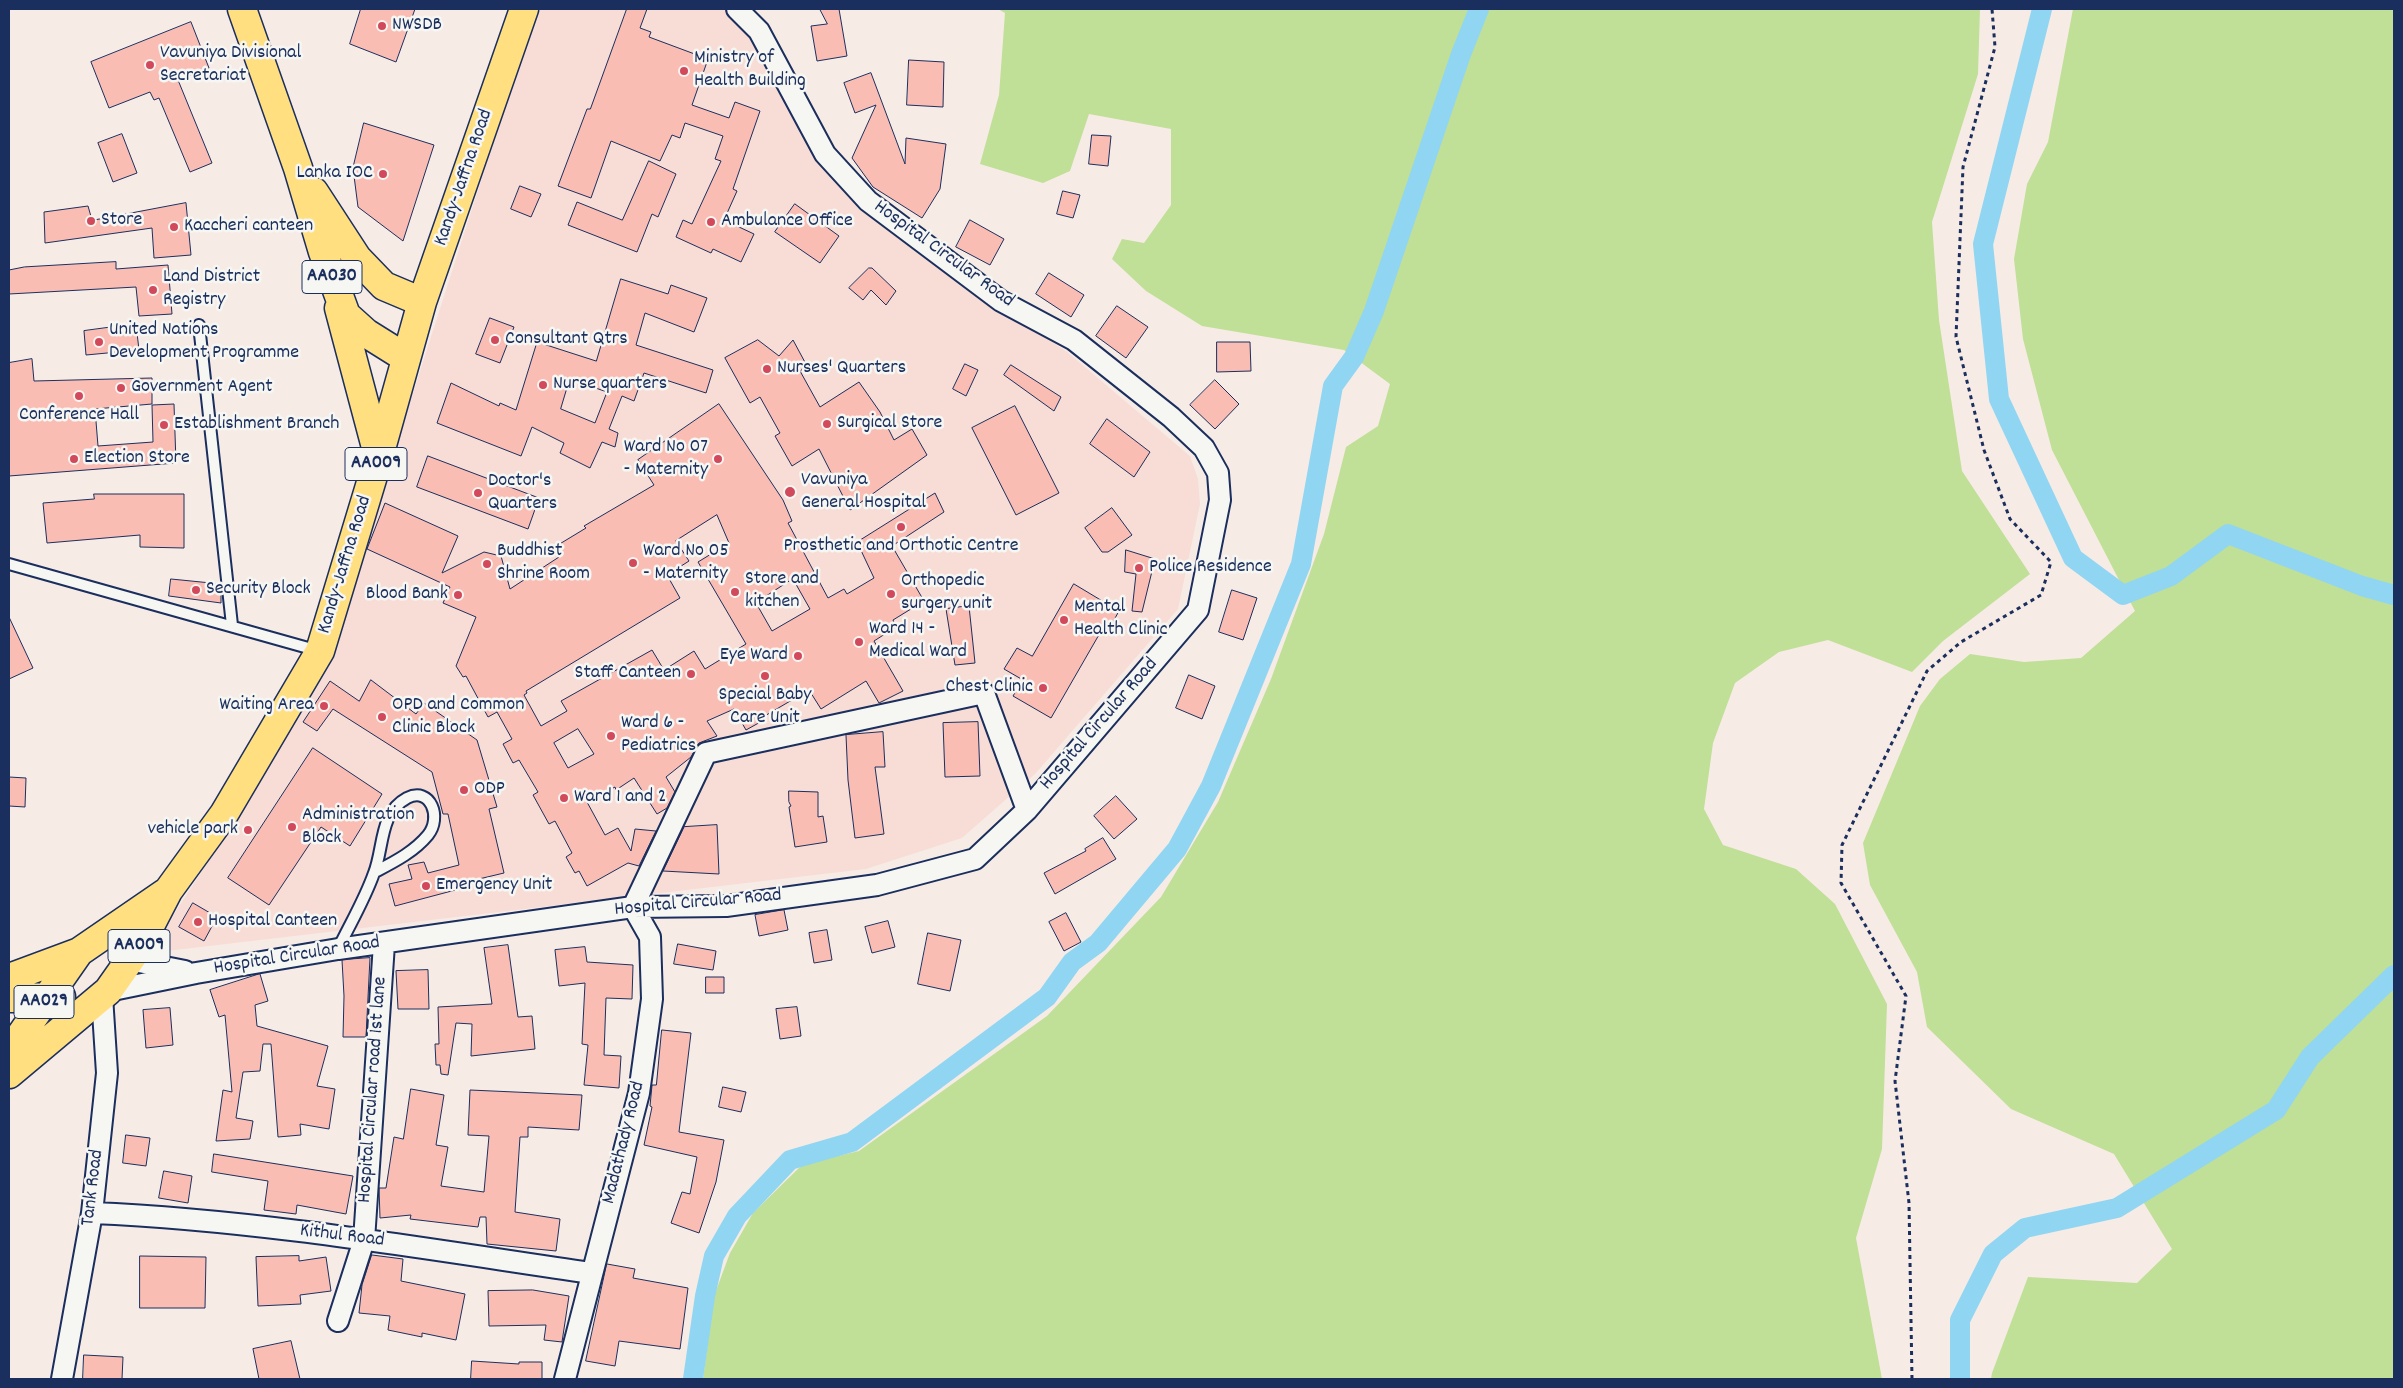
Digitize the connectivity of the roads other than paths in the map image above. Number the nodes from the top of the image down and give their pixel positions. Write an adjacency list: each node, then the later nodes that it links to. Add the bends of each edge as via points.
1 (242, 9): 4 (highway, AA030)
2 (524, 9): 6 (highway, Kandy-Jaffna Road / AA009)
3 (737, 9): 13 (street, Hospital Circular Road, via 759,31 826,154 868,201 1001,301 1074,340 1171,417 1204,448 1218,473 1220,500 1198,610)
4 (298, 168): 5 (highway, AA030); 6 (highway, AA030, via 357,258 384,286)
5 (323, 252): 8 (highway, AA030, via 346,315 366,333); 9 (highway)
6 (422, 302): 8 (highway, Kandy-Jaffna Road / AA009)
7 (199, 325): 11 (lane)
8 (406, 358): 9 (highway, Kandy-Jaffna Road / AA009)
9 (379, 456): 12 (highway, Kandy-Jaffna Road / AA009)
10 (9, 564): 11 (lane)
11 (232, 625): 12 (lane)
12 (320, 651): 15 (highway, Kandy-Jaffna Road / AA009, via 224,814)
13 (1026, 810): 16 (street, Hospital Circular Road, via 975,859 878,885 726,906); 16 (street, via 984,694 706,753)
14 (375, 872): 14 (lane, via 385,826 396,808 408,798 426,799 434,808 436,822 429,835 406,856); 18 (lane)
15 (168, 891): 19 (highway, Kandy-Jaffna Road / AA009); 20 (highway, Kandy-Jaffna Road / AA009)
16 (633, 907): 17 (street, Hospital Circular Road); 30 (street, Madathady Road, via 650,937 652,998 639,1093)
17 (384, 944): 18 (street, Hospital Circular Road); 29 (street, Hospital Circular road 1st lane)
18 (338, 949): 21 (street, Hospital Circular Road)
19 (79, 952): 20 (highway, Hospital Circular Road); 22 (highway, AA009); 25 (highway, AA029)
20 (129, 960): 21 (street, Hospital Circular Road); 23 (highway, Kandy-Jaffna Road / AA009)
21 (196, 973): 23 (street, Hospital Circular Road)
22 (9, 978)
23 (105, 993): 25 (highway); 27 (highway, AA029); 28 (street, Tank Road, via 107,1073)
24 (9, 998): 25 (highway)
25 (47, 998): 26 (highway, AA029)
26 (11, 1039)
27 (9, 1074)
28 (92, 1213): 29 (street, Kithul Road, via 172,1216); 32 (street, Tank Road)
29 (364, 1240): 30 (street, Kithul Road); 31 (street, Hospital Circular road 1st lane)
30 (591, 1274): 33 (street, Madathady Road)
31 (338, 1321)
32 (62, 1379)
33 (565, 1379)

